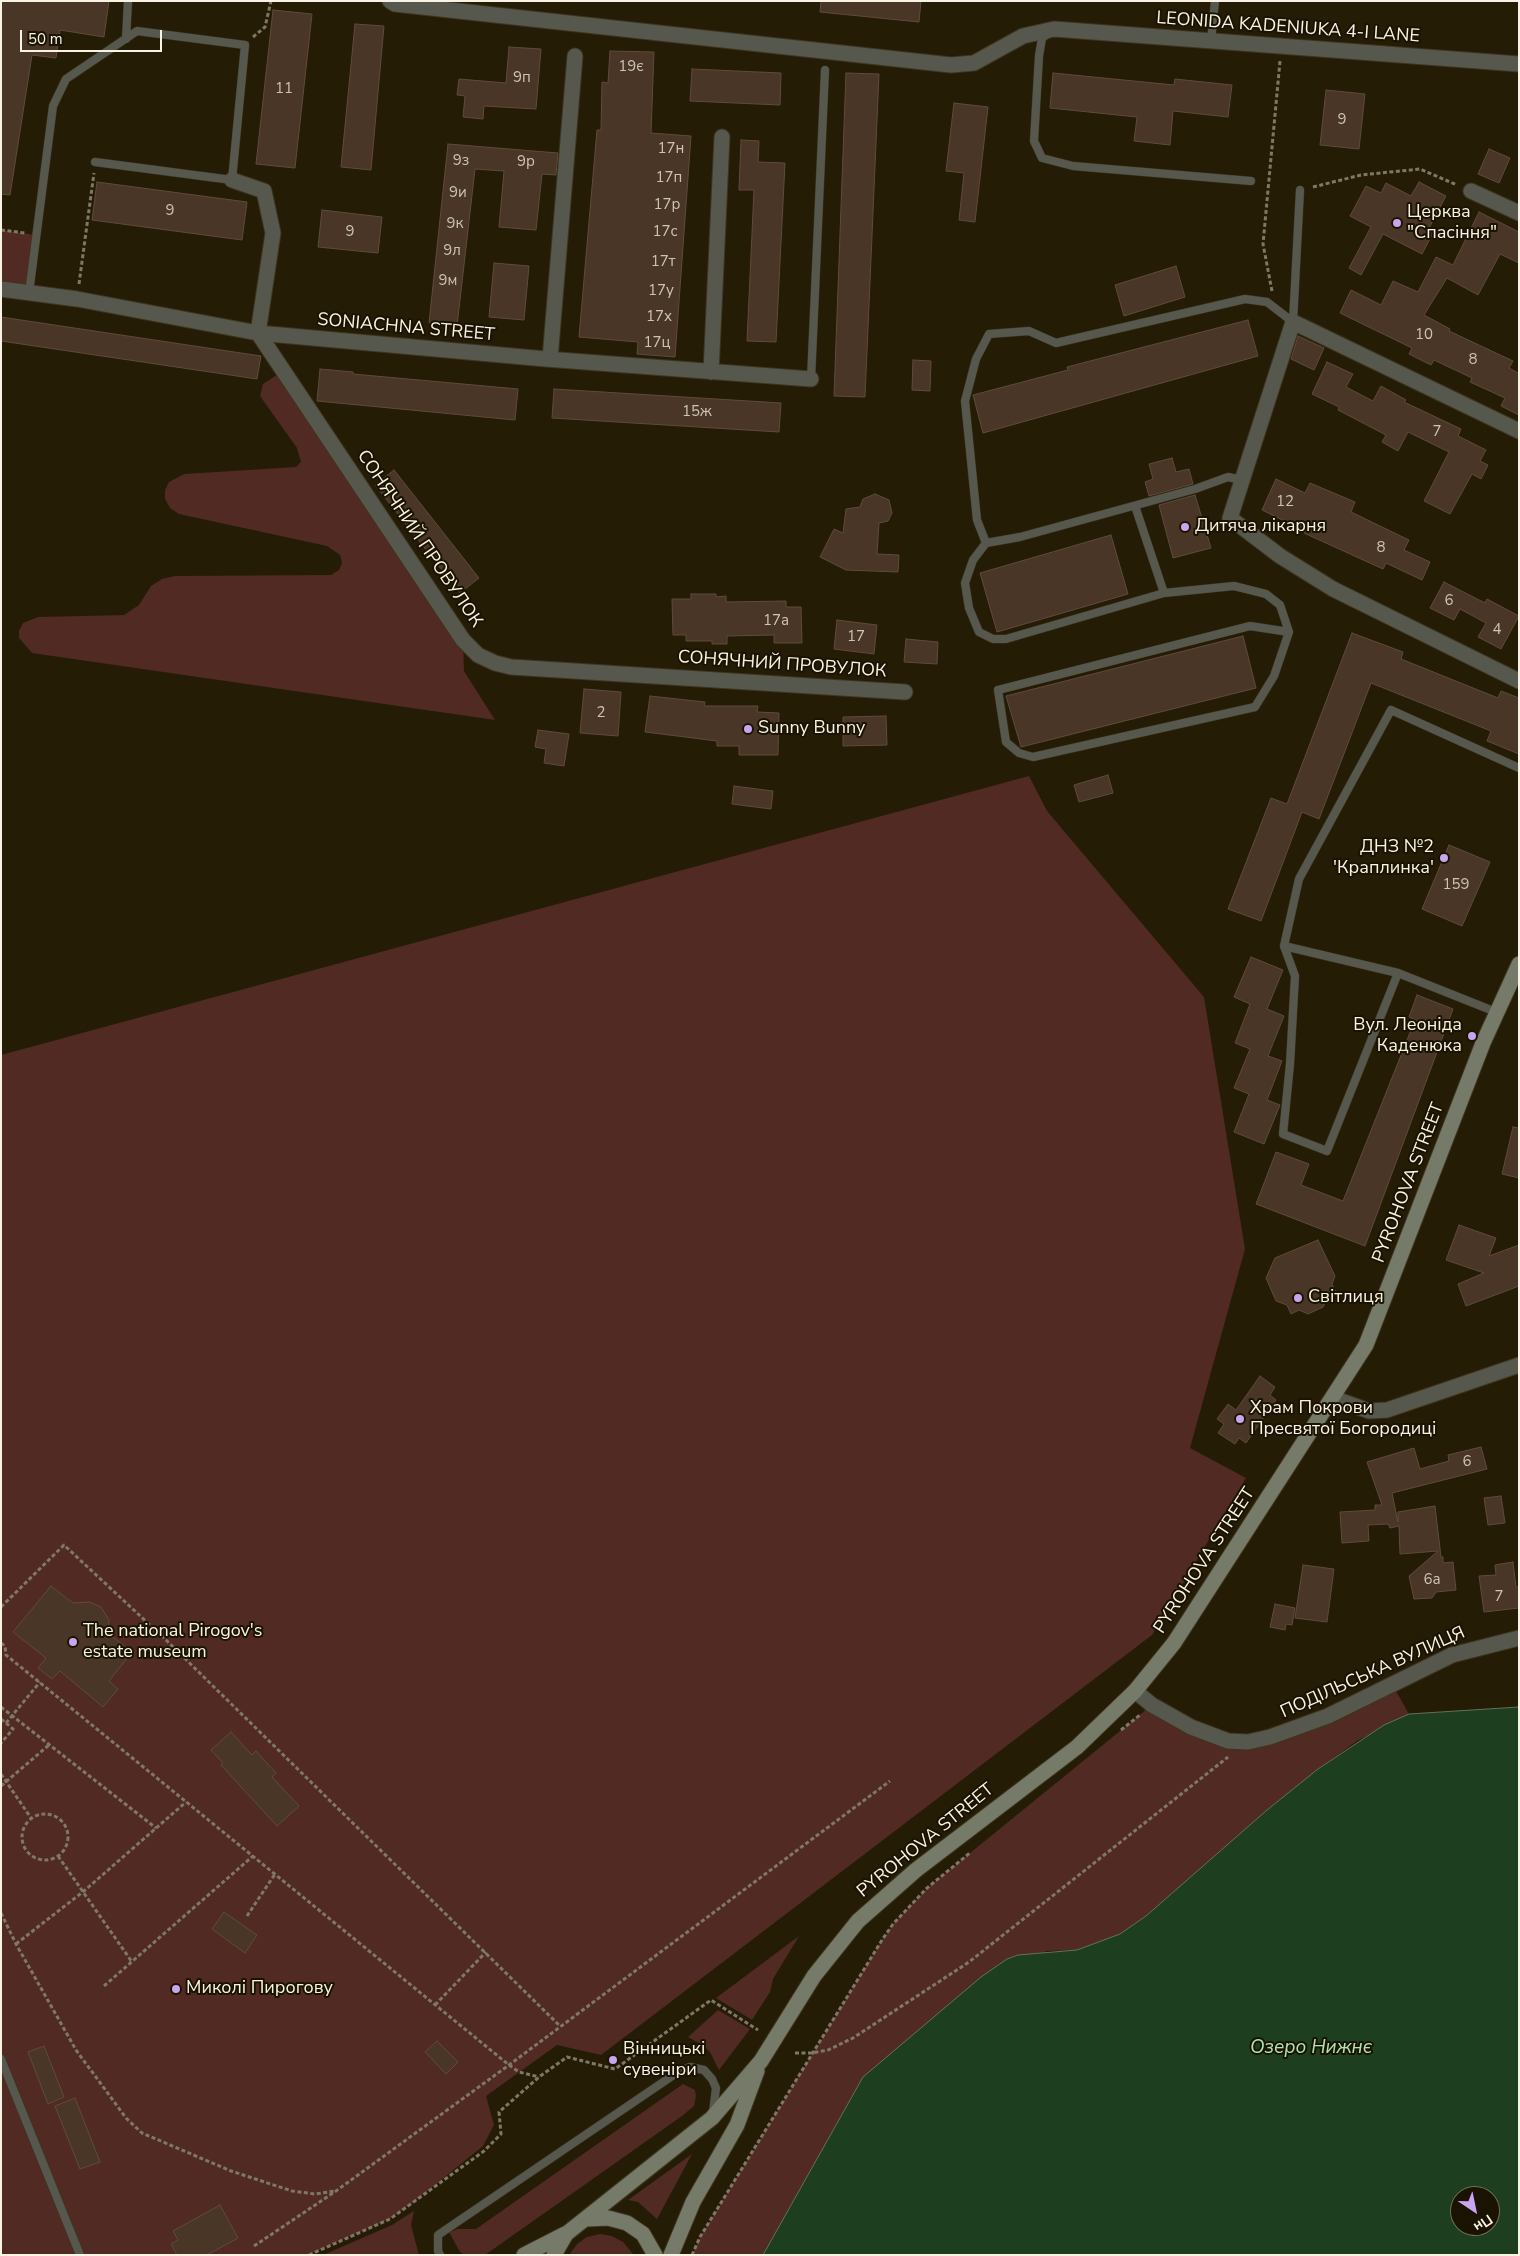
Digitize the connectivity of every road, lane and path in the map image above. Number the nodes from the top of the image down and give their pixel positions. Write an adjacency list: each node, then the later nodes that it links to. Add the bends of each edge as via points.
1 (128, 1): 6 (lane)
2 (271, 1): 8 (path, via 265,26)
3 (390, 1): 5 (street, LEONIDA KADENIUKA 4-I LANE, via 951,65 974,63 1022,36)
4 (1215, 1): 7 (lane)
5 (1054, 29): 7 (street, LEONIDA KADENIUKA 4-I LANE); 16 (lane, via 1042,38 1039,56 1034,140 1042,158 1073,166)
6 (126, 39): 8 (lane, via 137,31); 21 (lane, via 66,79 54,106)
7 (1211, 41): 9 (street, LEONIDA KADENIUKA 4-I LANE)
8 (245, 44): 15 (lane)
9 (1281, 46): 11 (street, LEONIDA KADENIUKA 4-I LANE); 25 (path, via 1263,244)
10 (576, 56): 28 (street)
11 (1519, 64)
12 (826, 70): 30 (lane)
13 (722, 137): 29 (street)
14 (95, 162): 15 (lane); 24 (path)
15 (232, 180): 27 (street, via 264,191 273,233)
16 (1251, 181)
17 (1300, 190): 18 (path, via 1361,175 1420,169); 26 (lane)
18 (1471, 191): 19 (street)
19 (1519, 213)
20 (1, 230): 21 (path)
21 (36, 235): 23 (lane)
22 (1, 289): 23 (street, SONIACHNA STREET)
23 (29, 293): 24 (street, SONIACHNA STREET)
24 (77, 299): 27 (street, SONIACHNA STREET)
25 (1276, 309): 26 (lane); 34 (lane, via 1267,302 1245,299 1056,343 1029,331 989,334 976,359 964,401 977,520)
26 (1293, 322): 31 (street); 32 (street)
27 (258, 333): 28 (street, SONIACHNA STREET); 38 (street, СОНЯЧНИЙ ПРОВУЛОК, via 463,640 478,655 511,667)
28 (550, 359): 29 (street, SONIACHNA STREET)
29 (711, 372): 30 (street, SONIACHNA STREET)
30 (811, 379)
31 (1519, 431)
32 (1242, 480): 33 (lane, via 1228,477); 37 (street, via 1230,518 1280,556 1333,589)
33 (1136, 506): 34 (lane); 35 (lane)
34 (986, 543): 35 (lane, via 973,560 965,583 968,608 979,632 993,639 1006,639)
35 (1164, 593): 36 (lane, via 1234,586 1266,594 1280,605)
36 (1289, 632): 36 (lane, via 1274,676 1255,708 1033,757 1006,742 998,690 1250,626)
37 (1519, 681)
38 (906, 692)
39 (1519, 768): 40 (lane, via 1391,710 1299,880)
40 (1284, 946): 42 (lane); 42 (lane, via 1295,976 1283,1134 1327,1151)
41 (1519, 964): 43 (street, PYROHOVA STREET)
42 (1398, 973): 43 (lane)
43 (1496, 1012): 45 (street, PYROHOVA STREET, via 1374,1326 1360,1357)
44 (1519, 1365): 45 (street, via 1387,1410 1369,1412)
45 (1333, 1398): 50 (street, PYROHOVA STREET, via 1186,1627)
46 (1, 1606): 75 (path, via 64,1545)
47 (1519, 1638): 57 (street, ПОДІЛЬСЬКА ВУЛИЦЯ, via 1452,1655 1328,1716)
48 (1, 1643): 49 (path, via 5,1646 6,1655)
49 (40, 1682): 53 (path); 64 (path)
50 (1135, 1691): 51 (street, ПОДІЛЬСЬКА ВУЛИЦЯ); 84 (street, PYROHOVA STREET, via 1076,1747 916,1870 858,1921 814,1976)
51 (1152, 1705): 56 (path); 57 (street, ПОДІЛЬСЬКА ВУЛИЦЯ, via 1209,1735 1228,1741)
52 (1, 1706): 53 (path)
53 (12, 1715): 55 (path); 59 (path)
54 (1, 1719): 55 (path)
55 (6, 1723): 58 (path, via 13,1729)
56 (1113, 1737)
57 (1248, 1742): 82 (path, via 969,1962 853,2038 828,2050)
58 (1, 1743)
59 (49, 1745): 62 (path); 66 (path)
60 (1, 1774): 62 (path)
61 (890, 1781): 79 (path)
62 (6, 1782): 63 (path); 65 (path)
63 (1, 1786)
64 (186, 1802): 66 (path); 69 (path)
65 (31, 1818): 68 (path, via 52,1815 64,1824 67,1845); 68 (path, via 21,1837 26,1851 44,1861)
66 (156, 1828): 71 (path)
67 (973, 1850): 82 (path, via 927,1888 893,1924)
68 (58, 1856): 71 (path)
69 (253, 1856): 70 (path); 76 (path)
70 (275, 1874): 73 (path); 78 (path)
71 (84, 1891): 74 (path); 76 (path)
72 (1, 1913): 74 (path)
73 (247, 1916)
74 (16, 1944): 88 (path, via 76,2050 126,2118 142,2133 231,2171 292,2191 315,2194)
75 (486, 1952): 78 (path); 79 (path)
76 (132, 1962): 77 (path)
77 (104, 1986)
78 (435, 2005): 85 (path)
79 (560, 2026): 85 (path)
80 (758, 2030): 86 (path, via 711,2000 615,2070 567,2057)
81 (795, 2053): 82 (path)
82 (812, 2053): 99 (path, via 700,2236)
83 (1, 2059): 92 (lane)
84 (761, 2062): 87 (street, PYROHOVA STREET); 98 (street, PYROHOVA STREET, via 737,2125 693,2202)
85 (509, 2065): 86 (path, via 519,2072); 88 (path)
86 (539, 2077): 93 (path, via 499,2112 501,2134 484,2151 390,2219)
87 (712, 2118): 89 (street, PYROHOVA STREET); 94 (lane, via 716,2088 712,2079 704,2070 690,2067 678,2072 438,2235)
88 (336, 2191): 91 (path)
89 (587, 2219): 90 (street, PYROHOVA STREET); 97 (street, via 608,2218 627,2223 643,2234)
90 (566, 2234): 95 (street); 96 (street)
91 (254, 2246)
92 (80, 2255)
93 (309, 2255)
94 (440, 2255)
95 (524, 2255)
96 (554, 2255)
97 (655, 2255)
98 (671, 2255)
99 (692, 2255)

